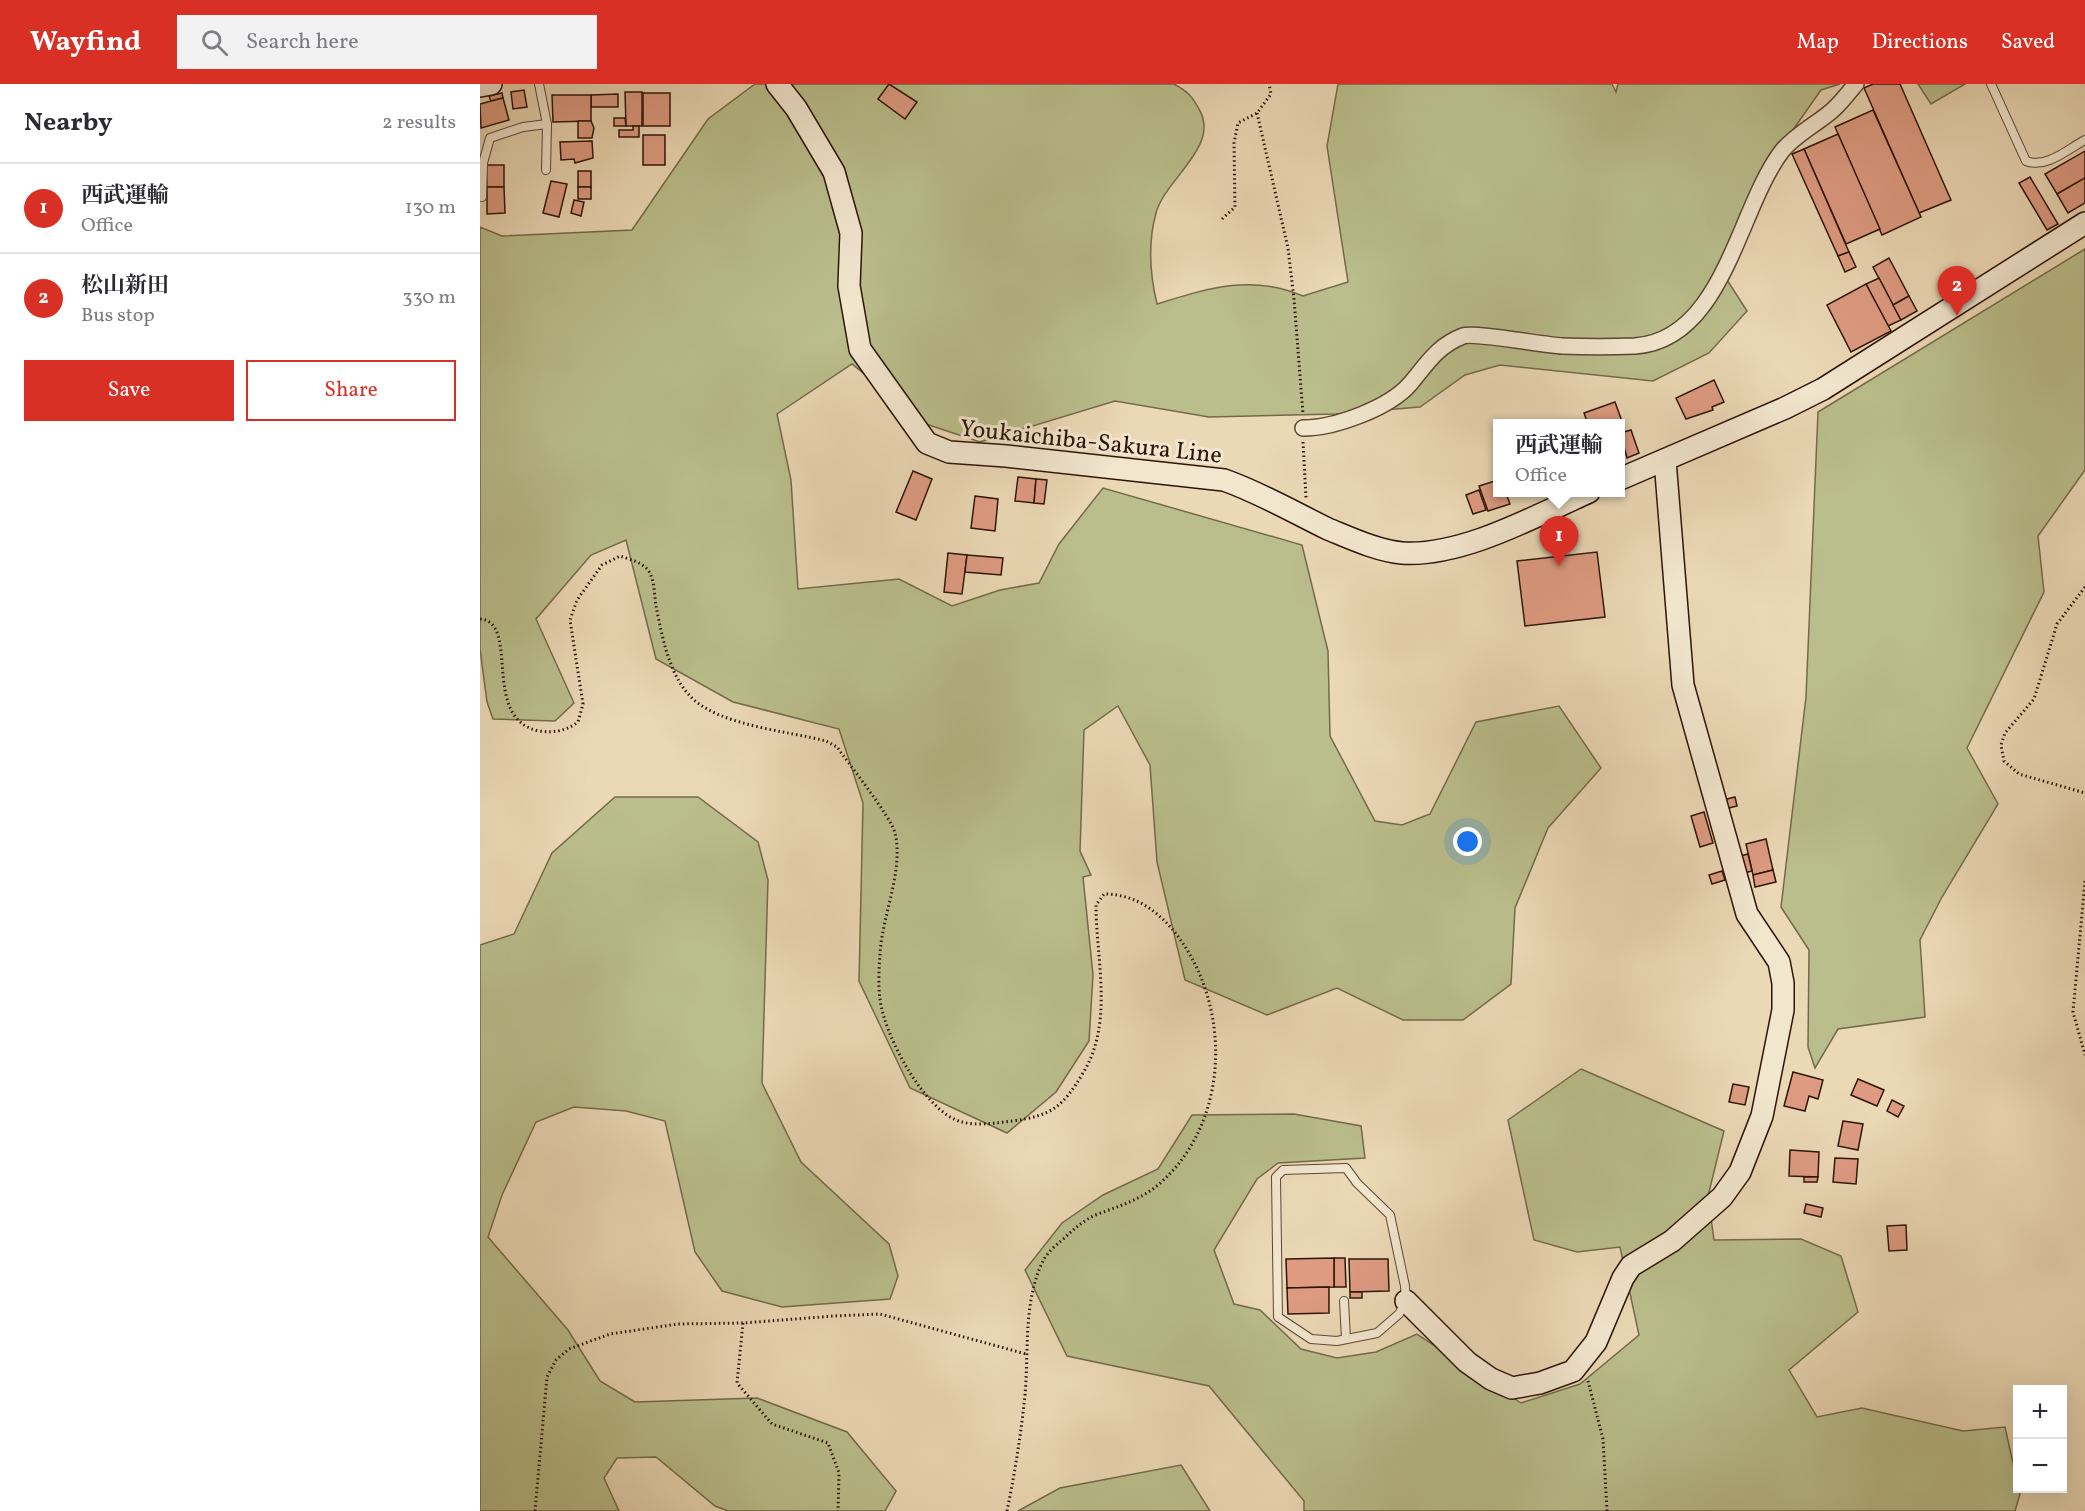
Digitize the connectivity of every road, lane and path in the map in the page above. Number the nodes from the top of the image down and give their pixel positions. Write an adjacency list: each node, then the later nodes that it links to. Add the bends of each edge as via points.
1 (491, 84): 7 (main road)
2 (539, 84): 9 (lane)
3 (777, 84): 19 (main road, Youkaichiba-Sakura Line, via 834,172 851,233 849,286 860,349 927,443 949,452 1224,480)
4 (1269, 84): 8 (path, via 1271,94)
5 (1856, 84): 15 (street, via 1831,112 1784,149 1714,287 1682,327 1665,338 1637,346 1563,346 1466,335 1441,347 1409,384 1380,408)
6 (1991, 84): 10 (lane, via 2026,161 2044,163)
7 (480, 86)
8 (1257, 113): 13 (path, via 1238,123 1234,143 1235,207); 15 (path, via 1288,248)
9 (547, 124): 11 (lane); 12 (lane, via 490,138 483,163)
10 (2085, 140)
11 (546, 170)
12 (482, 197)
13 (1222, 219)
14 (2085, 223): 16 (main road, via 1823,389)
15 (1303, 428): 19 (path)
16 (1665, 460): 17 (main road); 30 (main road, via 1683,685 1747,914 1779,962 1783,1010 1762,1116 1740,1172 1722,1197 1672,1241 1631,1266 1596,1342)
17 (1625, 477)
18 (1577, 497): 19 (main road, Youkaichiba-Sakura Line, via 1478,539 1421,552 1380,548)
19 (1307, 518)
20 (2085, 587): 22 (path, via 2057,624 2034,699 2005,732 2001,745 2004,761 2019,774)
21 (480, 619): 29 (path, via 492,623 498,632 500,684 512,716 531,729 567,730 579,722 583,704 570,620 577,600 602,566 620,556 646,568 668,654 681,685 693,699 734,720 826,741 837,747 895,832 898,862 880,953 882,1012 922,1092 941,1112 962,1122 1039,1118 1064,1101 1084,1072 1095,1049 1102,1016 1096,905 1104,894 1119,894 1141,902 1176,934 1196,964 1215,1032 1215,1079 1206,1118 1190,1147 1158,1185 1119,1208 1079,1224 1044,1259 1031,1301)
22 (2085, 793)
23 (2085, 881): 24 (path, via 2073,1012)
24 (2085, 1055)
25 (1344, 1302): 28 (lane)
26 (1406, 1302): 28 (lane, via 1399,1314 1377,1333); 28 (lane, via 1390,1215 1346,1168 1283,1170 1275,1177 1278,1317 1311,1339); 30 (main road, via 1467,1362 1512,1388 1573,1371)
27 (743, 1323): 29 (path, via 880,1314); 31 (path, via 678,1324 610,1334 569,1349 556,1360 547,1377); 32 (path, via 737,1383 772,1424 828,1443 839,1473)
28 (1346, 1339)
29 (1026, 1354): 33 (path, via 1025,1392)
30 (1582, 1359): 34 (path, via 1603,1439)
31 (536, 1511)
32 (838, 1511)
33 (1007, 1511)
34 (1607, 1511)

